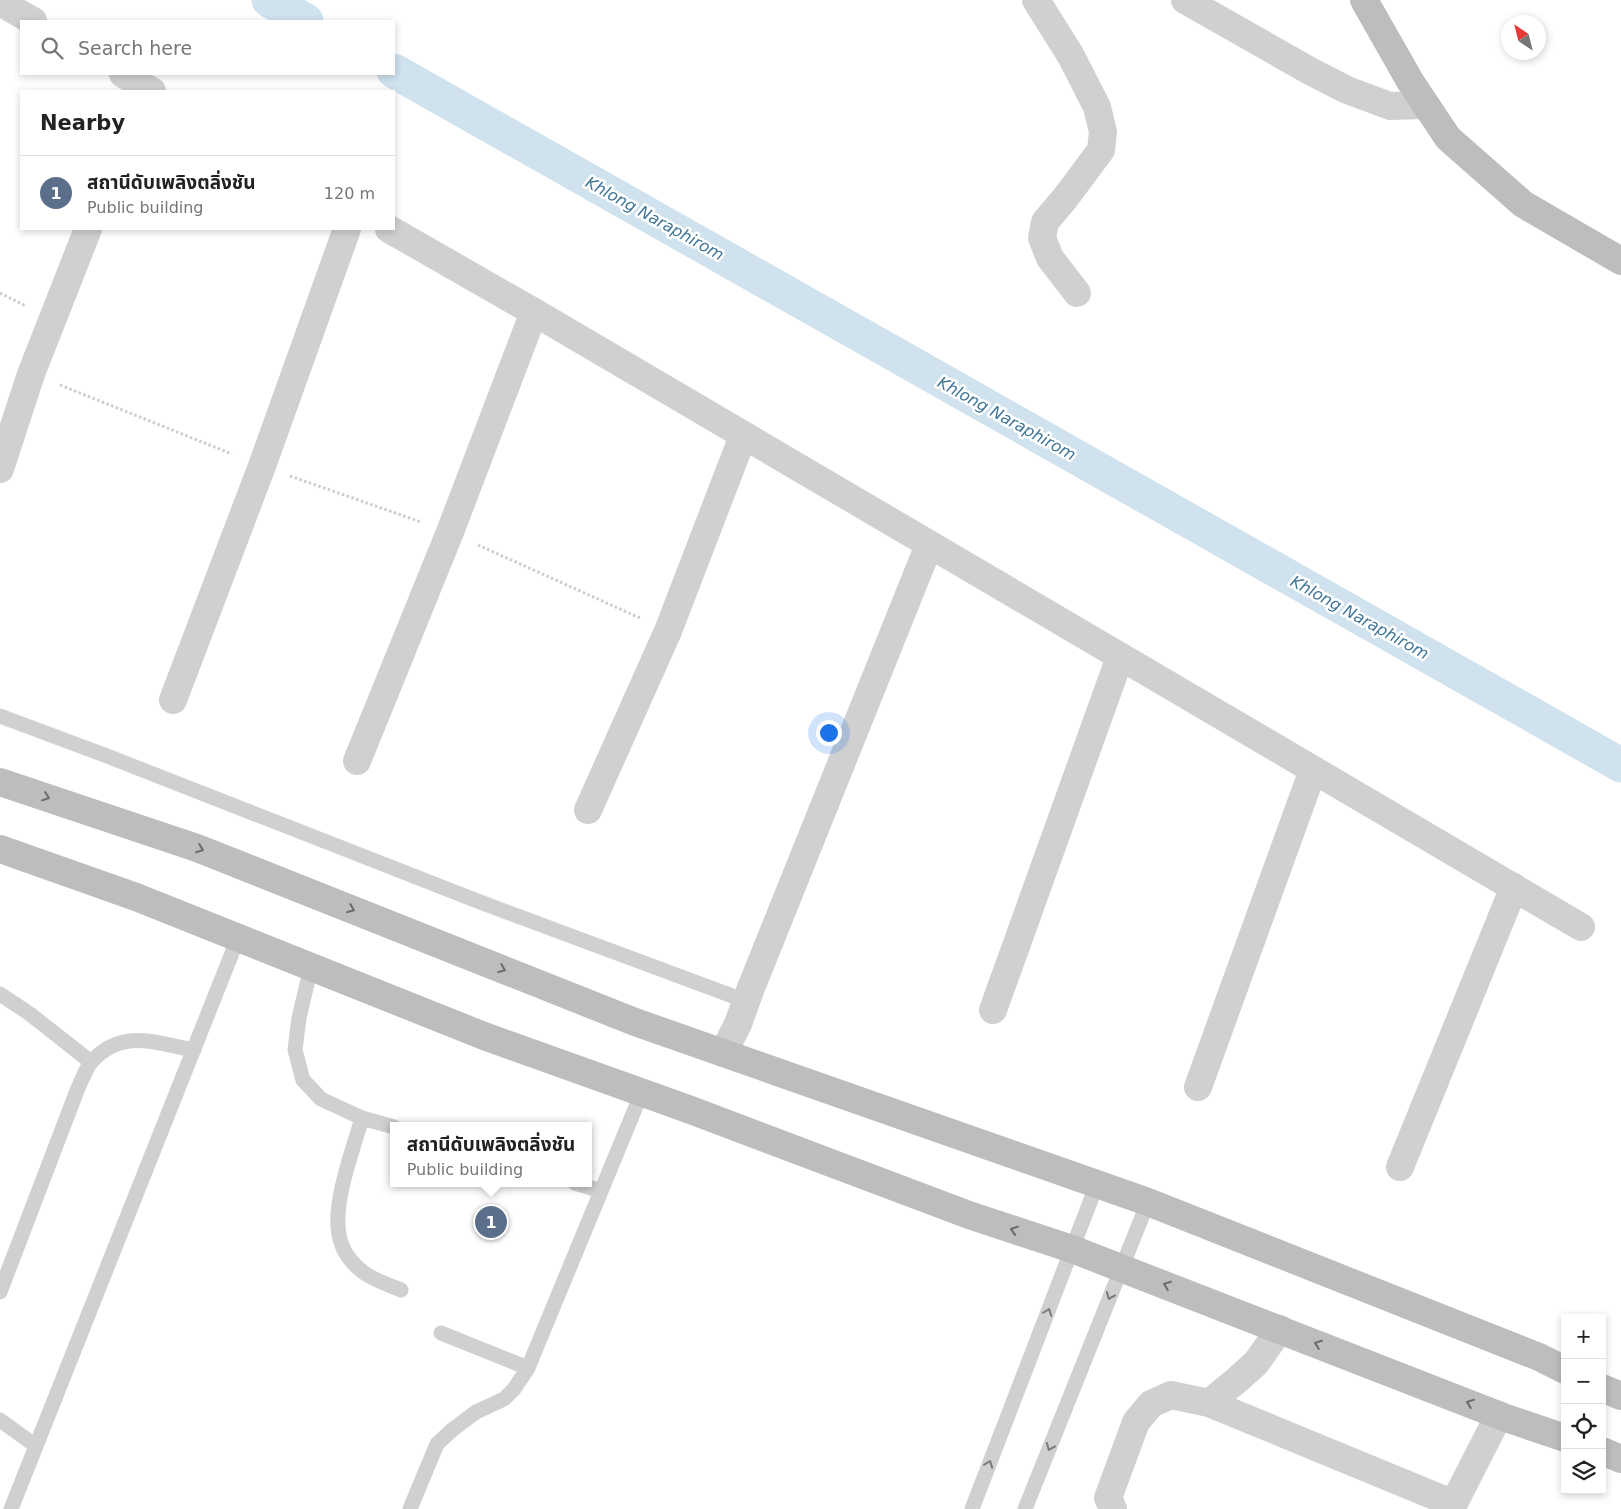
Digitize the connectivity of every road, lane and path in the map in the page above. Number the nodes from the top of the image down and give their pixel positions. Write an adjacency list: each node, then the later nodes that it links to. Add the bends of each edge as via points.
1 (1036, 0): 11 (street, via 1072,56 1098,107 1103,132 1101,150 1045,222 1042,238 1050,258)
2 (1185, 0): 6 (street, via 1347,90 1390,106)
3 (1364, 0): 6 (street)
4 (0, 2): 5 (street)
5 (31, 20)
6 (1425, 105): 10 (street, via 1448,138 1523,204)
7 (88, 230): 13 (street)
8 (347, 230): 15 (street)
9 (391, 230): 12 (street)
10 (1621, 261)
11 (1077, 293)
12 (534, 312): 14 (street); 17 (street)
13 (31, 374): 15 (path); 16 (street)
14 (743, 436): 18 (street); 19 (street)
15 (262, 466): 17 (path); 21 (street)
16 (0, 469)
17 (450, 532): 19 (path); 23 (street)
18 (929, 545): 20 (street); 33 (street)
19 (668, 630): 26 (street)
20 (1120, 657): 24 (street); 34 (street)
21 (173, 700)
22 (0, 716): 33 (lane)
23 (357, 761)
24 (1313, 770): 28 (street); 38 (street)
25 (0, 782): 36 (street, one-way to 36, via 197,848 635,1022)
26 (588, 810)
27 (0, 849): 30 (street, via 136,897)
28 (1514, 888): 29 (street); 42 (street)
29 (1581, 927)
30 (238, 938): 31 (street); 35 (lane)
31 (311, 967): 39 (street, via 484,1036); 40 (lane, via 295,1050 303,1080 321,1099)
32 (0, 994): 37 (lane)
33 (746, 1001): 36 (street)
34 (993, 1010)
35 (194, 1050): 37 (lane, via 140,1040 115,1043); 61 (lane)
36 (723, 1053): 43 (street)
37 (91, 1062): 50 (lane, via 78,1088)
38 (1198, 1088)
39 (642, 1092): 45 (lane); 47 (street, one-way to 39, via 969,1215)
40 (362, 1118): 41 (lane); 49 (lane, via 340,1197 338,1231 342,1246 353,1263 364,1273)
41 (390, 1126)
42 (1400, 1167)
43 (1097, 1184): 46 (street); 47 (lane)
44 (588, 1187): 45 (lane)
45 (601, 1191): 53 (lane)
46 (1148, 1202): 48 (lane); 54 (street)
47 (1072, 1249): 48 (street); 67 (lane, one-way to 47)
48 (1121, 1268): 51 (street, one-way to 48); 68 (lane, one-way to 68)
49 (401, 1290)
50 (0, 1292)
51 (1280, 1330): 57 (street, via 1256,1363); 58 (street, one-way to 51)
52 (441, 1333): 53 (lane)
53 (528, 1368): 66 (lane, via 504,1399 476,1412 437,1444)
54 (1561, 1368)
55 (1606, 1390): 56 (street)
56 (1621, 1396)
57 (1209, 1403): 64 (street); 69 (street, via 1170,1396 1151,1404 1136,1422 1108,1498)
58 (1499, 1415): 60 (street); 64 (street)
59 (0, 1420): 61 (lane)
60 (1561, 1437)
61 (36, 1446): 65 (lane)
62 (1606, 1453): 63 (street)
63 (1621, 1459)
64 (1453, 1506)
65 (11, 1509)
66 (410, 1509)
67 (972, 1509)
68 (1025, 1509)
69 (1113, 1509)

